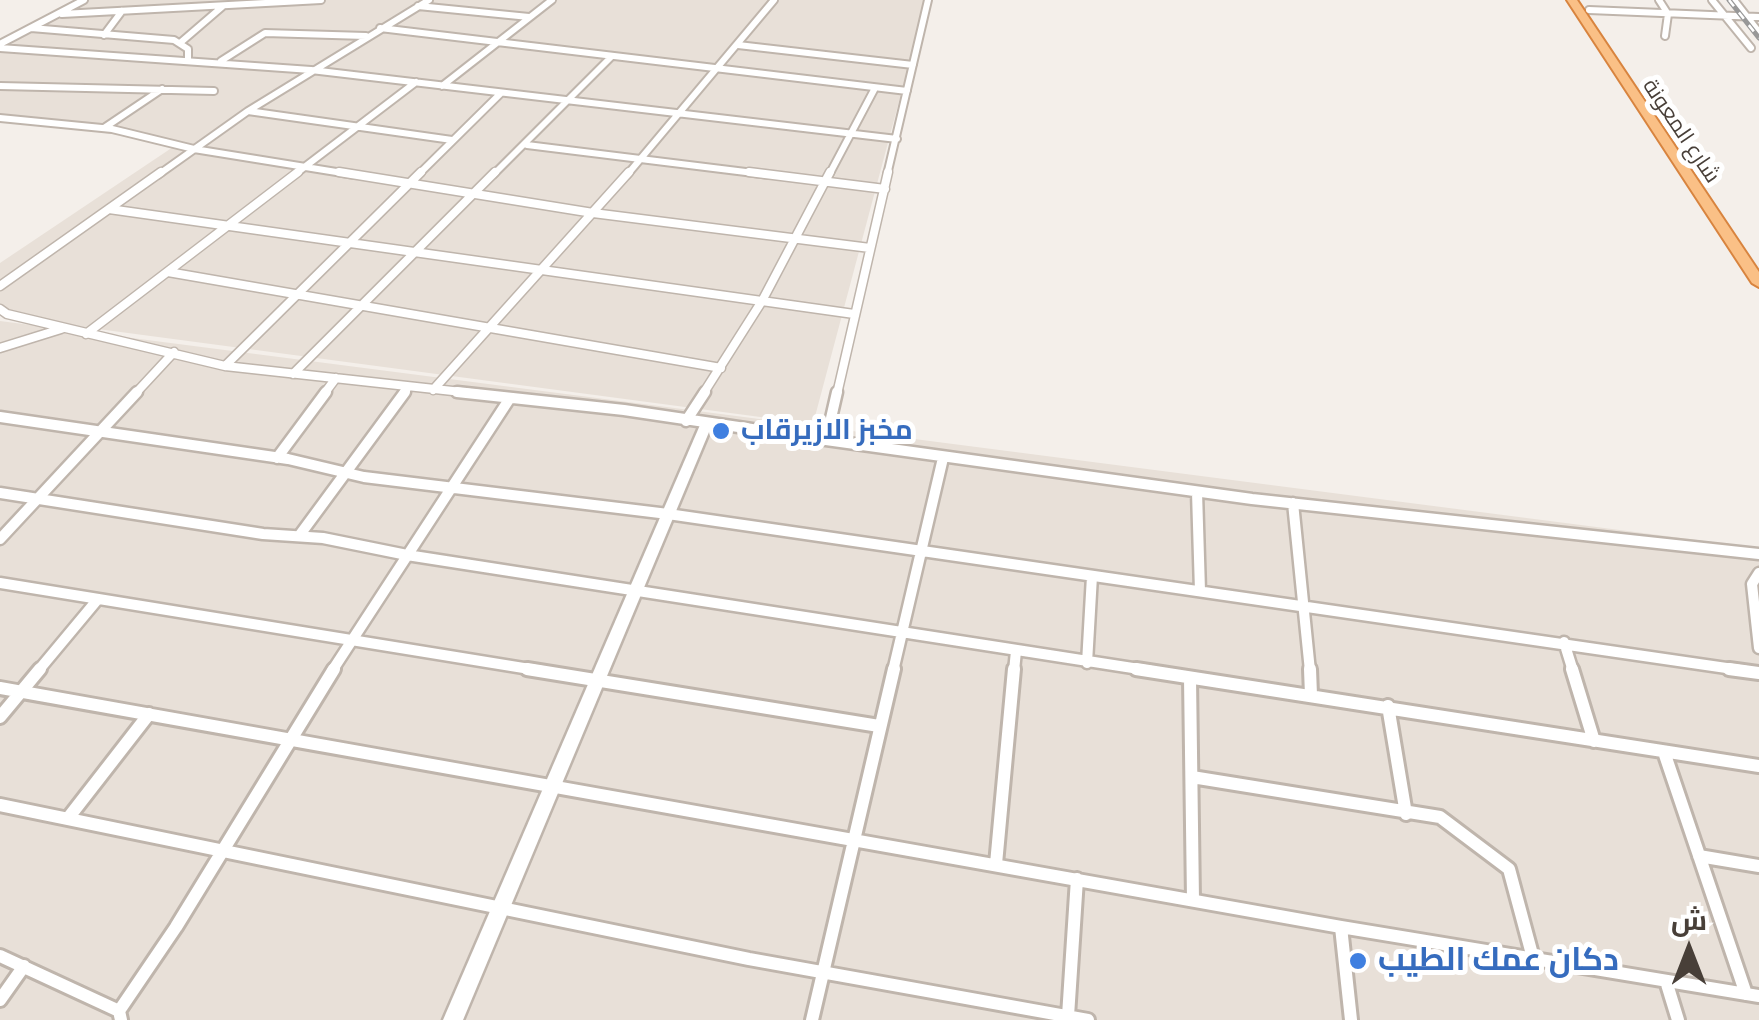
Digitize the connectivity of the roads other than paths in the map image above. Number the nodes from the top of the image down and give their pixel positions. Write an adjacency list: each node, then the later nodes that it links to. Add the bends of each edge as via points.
1 (84, 0): 17 (street)
2 (321, 0): 12 (street)
3 (429, 0): 14 (street)
4 (552, 0): 20 (street)
5 (774, 0): 31 (street)
6 (928, 0): 37 (street)
7 (1572, 0): 75 (highway, شارع المعونة)
8 (1605, 0): 16 (street)
9 (1659, 0): 18 (street)
10 (1712, 0): 19 (street)
11 (1734, 0): 21 (street)
12 (224, 5): 15 (street); 30 (street)
13 (1585, 5): 16 (street); 72 (highway, شارع المعونة)
14 (417, 6): 20 (street); 24 (street)
15 (122, 11): 17 (street); 26 (street)
16 (1613, 12): 18 (street)
17 (62, 14): 23 (street)
18 (1668, 14): 19 (street); 28 (street)
19 (1726, 17): 21 (street); 33 (street)
20 (529, 18): 29 (street)
21 (1748, 18): 22 (street); 25 (street)
22 (1759, 18)
23 (31, 28): 26 (street); 32 (street)
24 (380, 28): 27 (street); 29 (street)
25 (1759, 32)
26 (104, 34): 30 (street)
27 (368, 36): 36 (street, via 264,33); 38 (street)
28 (1665, 36)
29 (494, 42): 34 (street); 42 (street)
30 (180, 43): 35 (street)
31 (738, 45): 37 (street); 39 (street)
32 (0, 46): 35 (street)
33 (1751, 48)
34 (612, 56): 39 (street); 48 (street)
35 (188, 60): 36 (street)
36 (220, 62): 38 (street)
37 (912, 65): 46 (street)
38 (311, 70): 40 (street); 49 (street)
39 (718, 70): 43 (street); 50 (street)
40 (416, 82): 42 (street); 53 (street)
41 (0, 86): 44 (street)
42 (442, 86): 47 (street)
43 (875, 88): 46 (street); 54 (street)
44 (163, 89): 45 (street); 52 (street)
45 (214, 91)
46 (907, 91): 55 (street)
47 (500, 93): 48 (street); 56 (street)
48 (569, 102): 50 (street); 57 (street)
49 (248, 112): 53 (street); 58 (street)
50 (678, 114): 54 (street); 59 (street)
51 (0, 118): 52 (street)
52 (104, 128): 58 (street)
53 (358, 128): 56 (street); 60 (street)
54 (852, 134): 55 (street); 62 (street)
55 (897, 139): 63 (street)
56 (452, 140): 61 (street)
57 (527, 144): 59 (street); 64 (street)
58 (194, 150): 60 (street); 65 (street)
59 (641, 159): 62 (street); 66 (street)
60 (307, 167): 61 (street); 67 (street)
61 (409, 183): 64 (street); 69 (street)
62 (826, 183): 63 (street); 68 (street)
63 (885, 190): 70 (street)
64 (476, 194): 66 (street); 71 (street)
65 (109, 208): 67 (street); 76 (street)
66 (592, 213): 68 (street); 73 (street)
67 (230, 224): 69 (street); 74 (street)
68 (796, 238): 70 (street); 78 (street)
69 (348, 242): 71 (street); 77 (street)
70 (870, 248): 81 (street)
71 (418, 252): 73 (street); 79 (street)
72 (1759, 262)
73 (543, 268): 78 (street); 82 (street)
74 (168, 272): 77 (street); 84 (street)
75 (1759, 283)
76 (0, 286)
77 (297, 293): 79 (street); 87 (street)
78 (762, 301): 81 (street); 88 (street)
79 (364, 305): 82 (street); 89 (street)
80 (0, 309): 83 (street)
81 (854, 314): 98 (street)
82 (490, 327): 88 (street); 92 (street)
83 (63, 329): 84 (street); 85 (street)
84 (86, 334): 86 (street)
85 (0, 348)
86 (174, 352): 87 (street); 97 (street)
87 (225, 366): 89 (street)
88 (721, 368): 95 (street)
89 (293, 374): 90 (street)
90 (336, 378): 91 (street); 99 (street)
91 (408, 387): 92 (street); 101 (street)
92 (434, 390): 93 (street)
93 (510, 398): 95 (street); 102 (street)
94 (2, 419): 97 (street)
95 (686, 421): 96 (street)
96 (706, 424): 98 (street); 107 (street)
97 (102, 430): 99 (street); 105 (street)
98 (826, 440): 100 (street)
99 (278, 458): 101 (street)
100 (943, 458): 103 (street); 110 (street)
101 (344, 473): 102 (street); 108 (street)
102 (452, 487): 107 (street); 112 (street)
103 (1198, 492): 106 (street); 117 (street)
104 (0, 494): 105 (street)
105 (38, 498): 108 (street); 109 (street)
106 (1293, 503): 111 (street); 119 (street)
107 (668, 514): 110 (street); 116 (street)
108 (299, 536): 112 (street)
109 (0, 539)
110 (920, 552): 114 (street); 120 (street)
111 (1759, 554)
112 (407, 555): 116 (street); 121 (street)
113 (1759, 573): 123 (street, via 1752,591)
114 (1092, 576): 117 (street); 125 (street)
115 (0, 583): 118 (street)
116 (636, 590): 120 (street); 128 (street)
117 (1200, 591): 119 (street)
118 (98, 600): 121 (street); 130 (street)
119 (1306, 606): 122 (street); 131 (street)
120 (902, 633): 124 (street); 135 (street)
121 (351, 641): 128 (street); 136 (street)
122 (1564, 642): 126 (street); 137 (street)
123 (1759, 648)
124 (1016, 651): 125 (street); 148 (street)
125 (1087, 663): 127 (street)
126 (1759, 673)
127 (1190, 678): 131 (street); 140 (street)
128 (599, 681): 135 (street); 141 (street)
129 (0, 688): 130 (street)
130 (20, 692): 133 (street); 134 (street)
131 (1311, 695): 132 (street)
132 (1388, 706): 137 (street); 143 (street)
133 (149, 714): 136 (street); 144 (street)
134 (0, 717)
135 (879, 726): 145 (street)
136 (289, 738): 141 (street); 146 (street)
137 (1594, 741): 138 (street)
138 (1664, 752): 139 (street); 147 (street)
139 (1759, 766)
140 (1192, 777): 143 (street); 151 (street)
141 (554, 786): 145 (street); 152 (street)
142 (0, 805): 144 (street)
143 (1406, 814): 155 (street, via 1440,817 1509,869)
144 (69, 817): 146 (street)
145 (852, 841): 148 (street); 157 (street)
146 (222, 848): 152 (street); 161 (street)
147 (1699, 856): 149 (street); 159 (street)
148 (996, 864): 150 (street)
149 (1759, 866)
150 (1077, 879): 151 (street); 162 (street)
151 (1194, 900): 153 (street)
152 (501, 907): 157 (street); 163 (street)
153 (1341, 926): 155 (street); 166 (street)
154 (0, 956): 156 (street)
155 (1533, 958): 158 (street)
156 (24, 966): 160 (street); 161 (street)
157 (821, 972): 162 (street); 164 (street)
158 (1666, 980): 159 (street); 167 (street)
159 (1752, 995)
160 (0, 1000)
161 (120, 1016)
162 (1068, 1016): 165 (street)
163 (454, 1020)
164 (812, 1020)
165 (1088, 1020)
166 (1351, 1020)
167 (1678, 1020)

